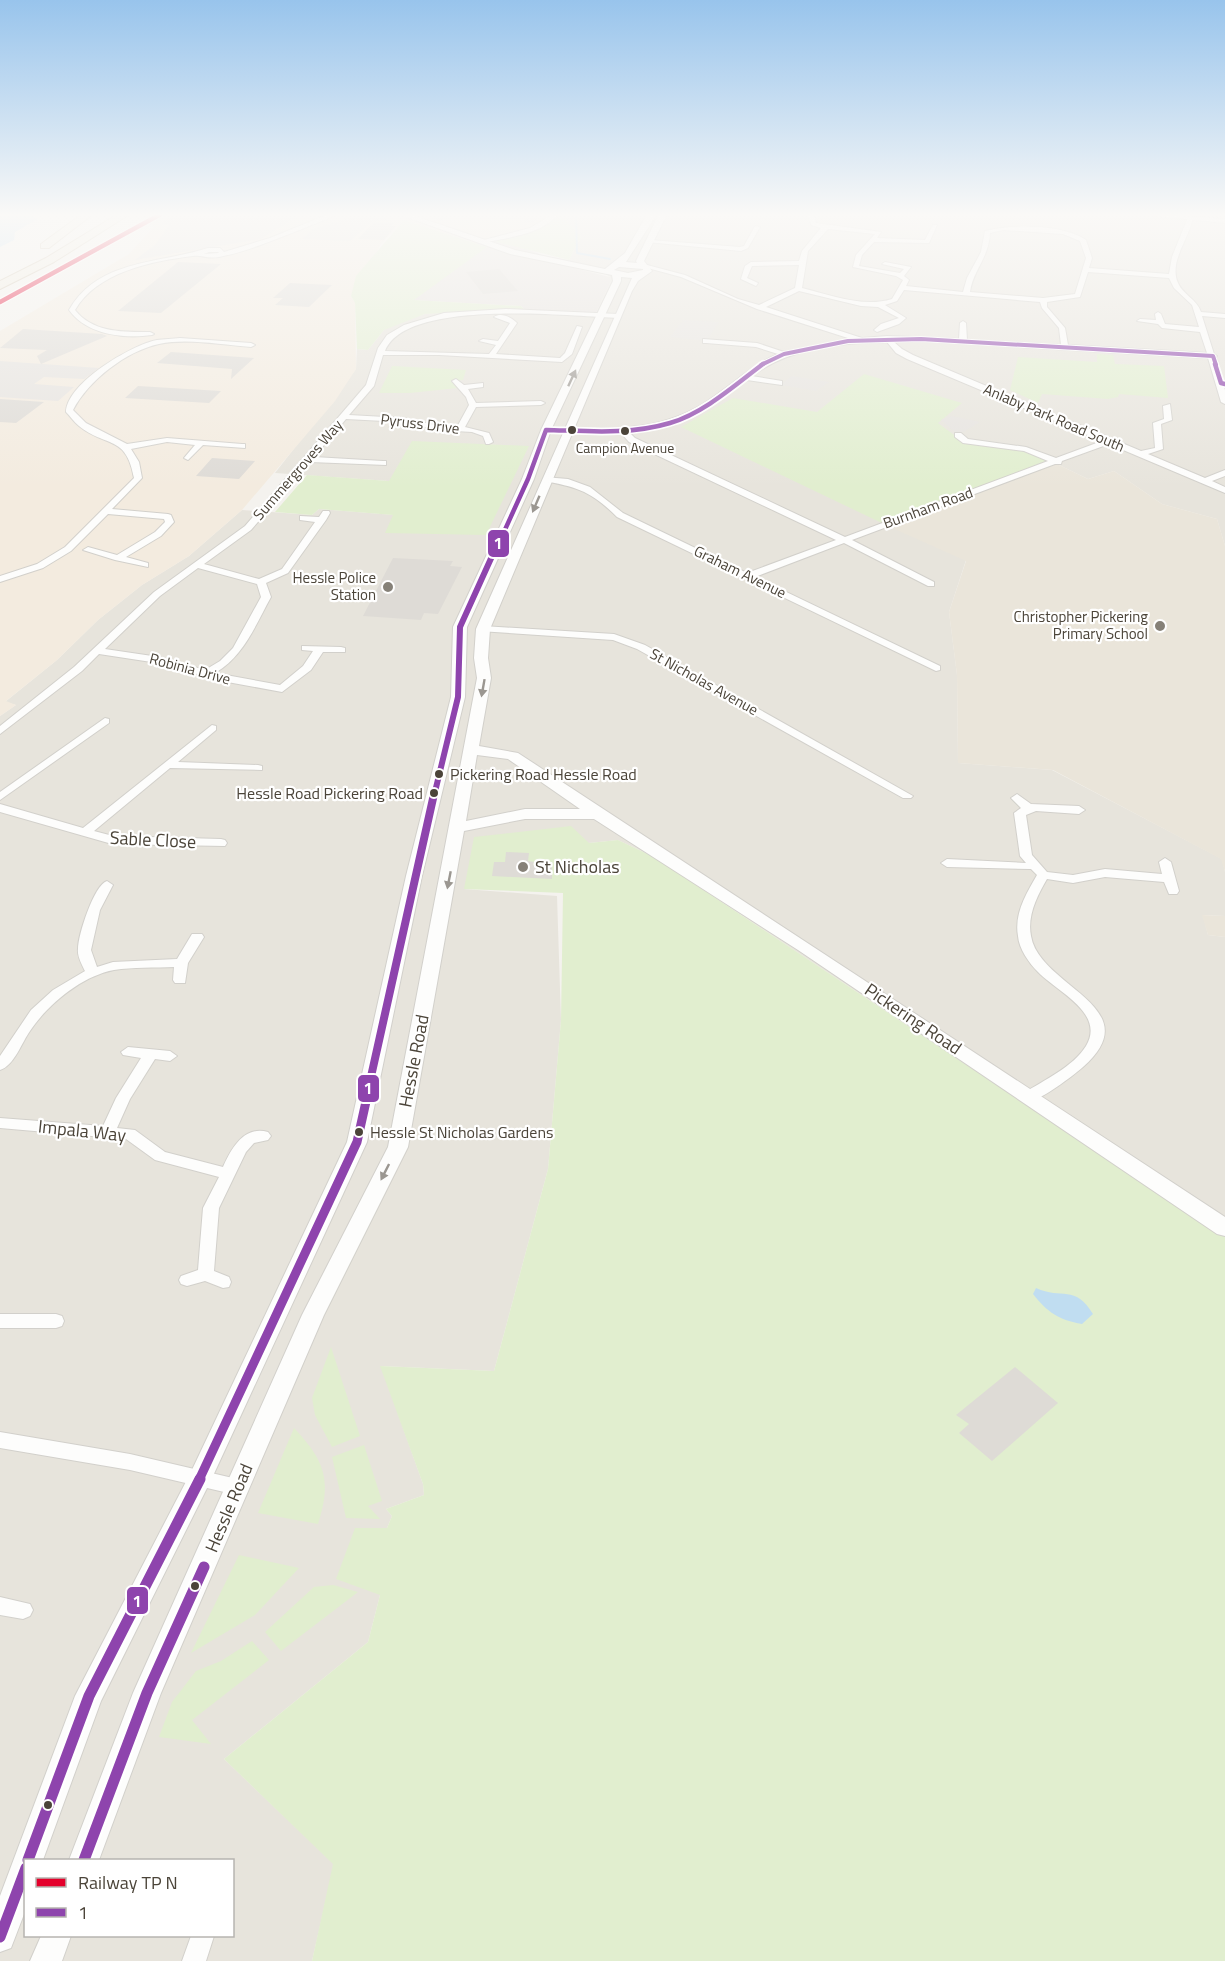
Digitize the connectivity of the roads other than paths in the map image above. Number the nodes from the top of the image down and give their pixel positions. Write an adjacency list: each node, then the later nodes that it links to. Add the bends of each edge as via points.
1 (73, 306): 18 (street, via 75,316 99,328)
2 (612, 306): 11 (street, Hessle Road)
3 (617, 306): 11 (street, Hessle Road)
4 (752, 306): 9 (street)
5 (764, 306): 9 (street)
6 (880, 306): 15 (street, via 903,318)
7 (1044, 306): 30 (street, via 1062,328)
8 (1196, 306): 10 (street)
9 (759, 308): 23 (street)
10 (1199, 314): 12 (street); 16 (street)
11 (610, 316): 31 (street, Summergroves Way, via 506,311 444,315 406,326 389,336); 47 (street, Hessle Road); 125 (street, Hessle Road, one-way to 11, via 357,1142 414,876 458,697 460,627 528,479 546,430)
12 (1225, 316)
13 (1140, 321): 16 (street, via 1158,318 1161,326)
14 (963, 323): 26 (street)
15 (877, 330)
16 (1203, 330): 34 (street)
17 (416, 332): 28 (street, via 463,317 505,318 514,323)
18 (128, 334): 19 (street); 27 (street)
19 (150, 334): 22 (street); 27 (street)
20 (565, 334): 33 (street, via 577,330 562,360)
21 (887, 338): 23 (street); 26 (street); 50 (street, Anlaby Park Road South, via 910,357)
22 (163, 340): 27 (street); 29 (street)
23 (861, 340): 32 (street)
24 (483, 341): 28 (street)
25 (706, 341): 32 (street, via 757,345)
26 (963, 341): 30 (street)
27 (140, 343): 53 (street, via 74,397 69,410 83,425)
28 (501, 343): 33 (street)
29 (251, 345)
30 (1065, 347): 34 (street)
31 (381, 353): 33 (street, via 460,359); 45 (street, Summergroves Way, via 370,386)
32 (784, 354): 35 (street)
33 (492, 356)
34 (1213, 356): 38 (street)
35 (745, 377): 37 (street); 48 (street, via 684,418)
36 (456, 381): 40 (street)
37 (779, 383)
38 (1223, 383): 41 (street)
39 (480, 385): 40 (street)
40 (463, 388): 43 (street)
41 (1225, 402)
42 (543, 403): 43 (street)
43 (473, 405): 46 (street)
44 (1167, 406): 55 (street, via 1168,420 1157,423 1159,449)
45 (345, 417): 46 (street, Pyruss Drive, via 403,420); 57 (street, Summergroves Way)
46 (460, 429): 51 (street, Pyruss Drive, via 480,432)
47 (568, 431): 48 (street); 61 (street, Hessle Road)
48 (623, 431): 66 (street, via 632,441)
49 (958, 435): 58 (street, via 966,441 1026,449)
50 (1109, 441): 55 (street, Anlaby Park Road South); 58 (street, Burnham Road)
51 (489, 442)
52 (200, 444): 53 (street, via 167,440); 54 (street); 56 (street)
53 (126, 447): 64 (street, via 138,478)
54 (242, 447)
55 (1140, 454): 62 (street, Anlaby Park Road South)
56 (188, 458)
57 (308, 459): 59 (street); 70 (street, Summergroves Way, via 248,528)
58 (1058, 462): 66 (street, Burnham Road)
59 (383, 463)
60 (1225, 473): 62 (street)
61 (547, 479): 71 (street, Graham Avenue, via 562,479 580,486 608,502 620,515); 75 (street, Hessle Road, one-way to 75)
62 (1203, 482): 63 (street, Anlaby Park Road South)
63 (1225, 490)
64 (106, 511): 68 (street, via 159,515 168,517 170,522 158,534); 72 (street, via 68,549 40,566)
65 (303, 518): 73 (street, via 324,516 285,570)
66 (842, 539): 71 (street, Burnham Road); 74 (street)
67 (88, 550): 68 (street)
68 (118, 558): 69 (street)
69 (145, 565)
70 (196, 565): 73 (street); 79 (street, Summergroves Way, via 157,594)
71 (748, 576): 80 (street, Graham Avenue)
72 (0, 579)
73 (260, 582): 81 (street, via 266,597 237,650)
74 (931, 584)
75 (483, 629): 89 (street, Hessle Road, one-way to 89, via 484,678); 92 (street, St Nicholas Avenue, via 614,638 640,647)
76 (306, 648): 77 (street)
77 (319, 650): 78 (street); 82 (street, via 307,668)
78 (340, 650)
79 (98, 651): 81 (street, Robinia Drive, via 159,660); 86 (street, Summergroves Way)
80 (936, 668)
81 (205, 674): 82 (street, Robinia Drive)
82 (282, 689): 83 (street)
83 (287, 701)
84 (105, 721): 88 (street)
85 (212, 728): 90 (street, Sable Close)
86 (0, 731)
87 (72, 732): 88 (street)
88 (85, 736): 93 (street)
89 (471, 750): 98 (street, Pickering Road, via 513,756); 99 (street, Hessle Road)
90 (169, 765): 91 (street); 100 (street, Sable Close)
91 (258, 768)
92 (907, 796)
93 (0, 797)
94 (1017, 798): 96 (street)
95 (0, 808): 100 (street, Sable Close)
96 (1029, 809): 97 (street); 104 (street, via 1020,813 1026,856)
97 (1079, 810)
98 (597, 814): 99 (street, via 525,814); 116 (street, Pickering Road)
99 (456, 828): 126 (street, Hessle Road, one-way to 126, via 398,1147)
100 (85, 832): 101 (street, Sable Close, via 112,840)
101 (221, 843)
102 (1165, 862): 105 (street)
103 (943, 863): 104 (street)
104 (1039, 870): 105 (street, via 1073,879 1105,873); 116 (street, via 1025,908 1024,937 1042,969 1083,1000 1096,1025 1096,1042 1084,1058)
105 (1167, 878): 107 (street)
106 (106, 885): 110 (street, via 94,910 84,950)
107 (1173, 891)
108 (197, 937): 109 (street)
109 (181, 963): 110 (street, via 113,966); 111 (street)
110 (92, 972): 115 (street, via 56,992 28,1023 13,1052)
111 (180, 980)
112 (128, 1052): 113 (street)
113 (150, 1056): 114 (street); 118 (street, via 123,1098)
114 (170, 1056)
115 (0, 1065)
116 (1029, 1097): 121 (street, Pickering Road)
117 (0, 1123): 118 (street, Impala Way)
118 (108, 1131): 120 (street, Impala Way, via 130,1134 160,1156)
119 (263, 1136): 120 (street, via 252,1136 243,1142)
120 (228, 1174): 122 (street, via 211,1208)
121 (1225, 1228)
122 (206, 1274): 123 (street); 124 (street)
123 (187, 1280)
124 (223, 1282)
125 (280, 1308): 126 (street); 130 (street, Hessle Road)
126 (313, 1314): 131 (street, Hessle Road)
127 (0, 1321): 128 (street)
128 (56, 1321)
129 (0, 1440): 130 (street)
130 (200, 1478): 131 (street); 134 (street, Hessle Road, via 89,1696)
131 (237, 1487): 135 (street, Hessle Road, via 147,1693)
132 (0, 1606): 133 (street)
133 (23, 1610)
134 (28, 1859)
135 (84, 1859)
136 (24, 1872): 137 (street)
137 (0, 1937)
138 (55, 1937): 140 (street)
139 (202, 1937): 141 (street)
140 (46, 1961)
141 (194, 1961)

